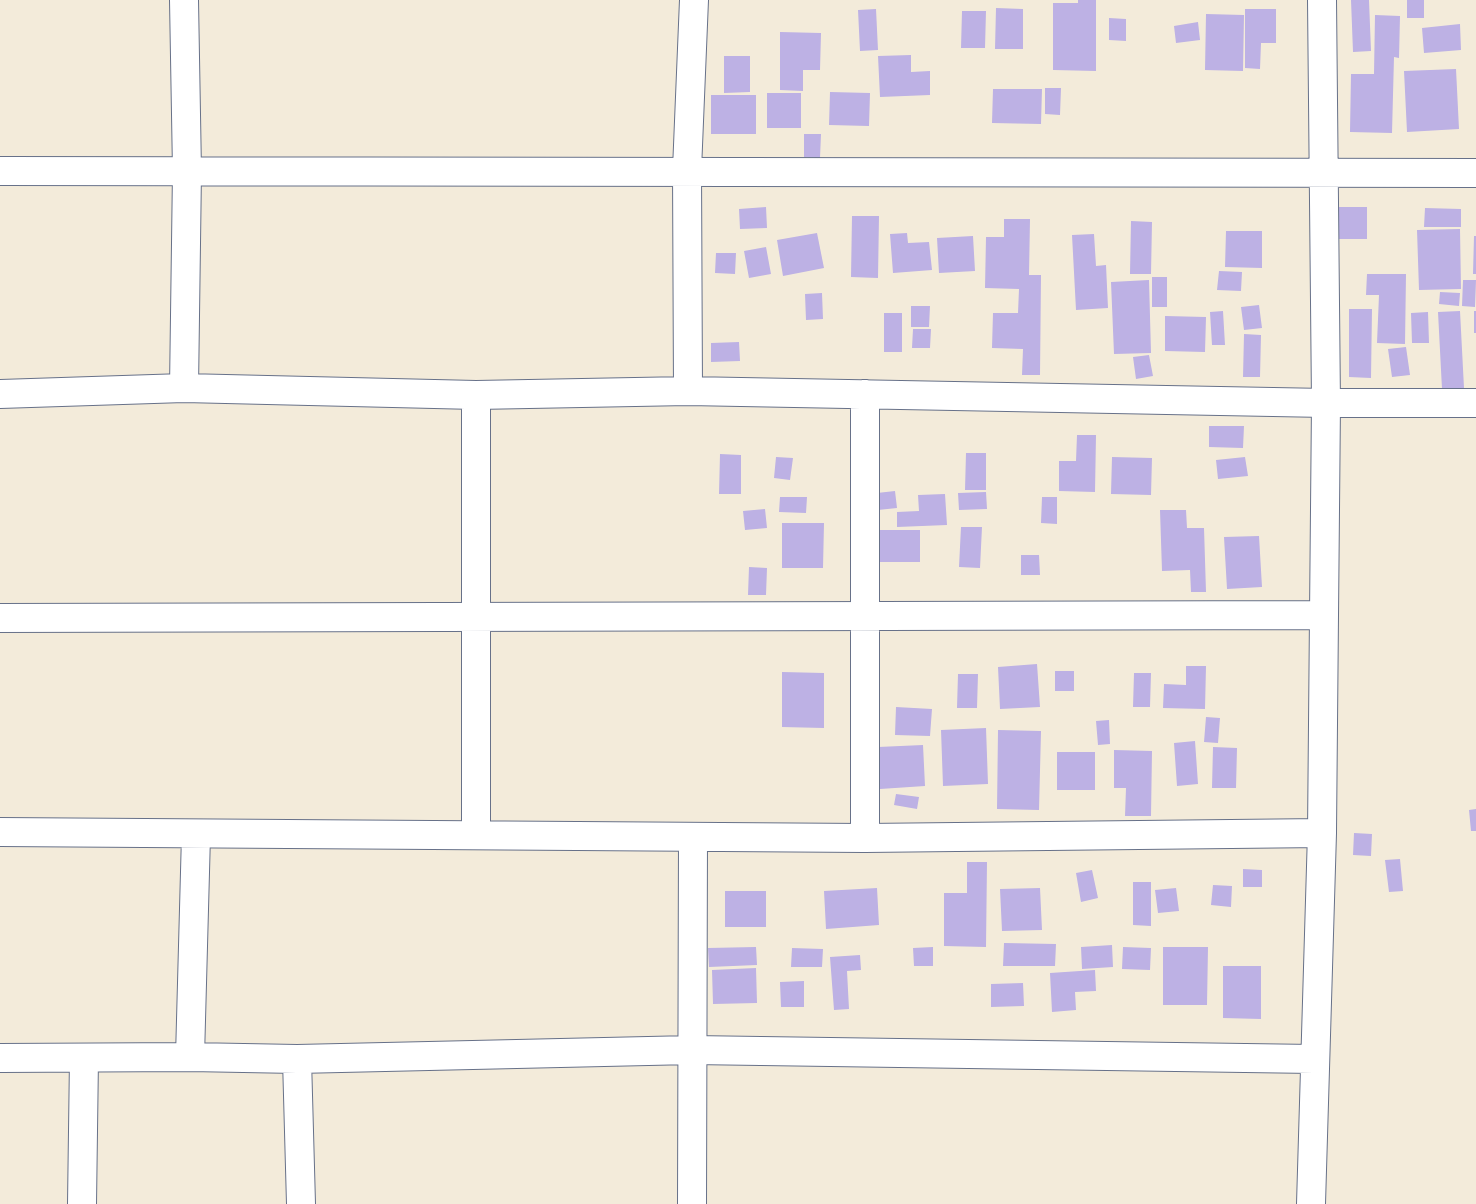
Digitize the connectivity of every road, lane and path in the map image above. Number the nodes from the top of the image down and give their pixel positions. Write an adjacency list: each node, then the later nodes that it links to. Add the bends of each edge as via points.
1 (184, 0): 6 (street)
2 (694, 0): 4 (street)
3 (1322, 0): 7 (street)
4 (687, 170): 6 (street); 7 (street); 10 (street)
5 (0, 171): 6 (street)
6 (187, 171): 9 (street)
7 (1325, 172): 8 (street); 14 (street)
8 (1476, 173)
9 (184, 388): 11 (street); 13 (street)
10 (688, 391): 12 (street); 13 (street)
11 (0, 394)
12 (865, 394): 14 (street); 16 (street)
13 (476, 395): 18 (street)
14 (1326, 403): 15 (street); 17 (street)
15 (1476, 403)
16 (864, 615): 17 (street); 18 (street); 25 (street)
17 (1324, 615): 21 (street)
18 (475, 616): 19 (street); 22 (street)
19 (0, 618)
20 (0, 832): 23 (street)
21 (1322, 833): 25 (street); 31 (street)
22 (476, 834): 23 (street); 24 (street)
23 (196, 835): 27 (street)
24 (693, 837): 25 (street); 26 (street)
25 (865, 838)
26 (692, 1050): 30 (street); 31 (street); 34 (street)
27 (190, 1057): 29 (street); 30 (street)
28 (0, 1058): 29 (street)
29 (84, 1058): 32 (street)
30 (298, 1059): 33 (street)
31 (1314, 1059): 35 (street)
32 (82, 1204)
33 (301, 1204)
34 (692, 1204)
35 (1311, 1204)

